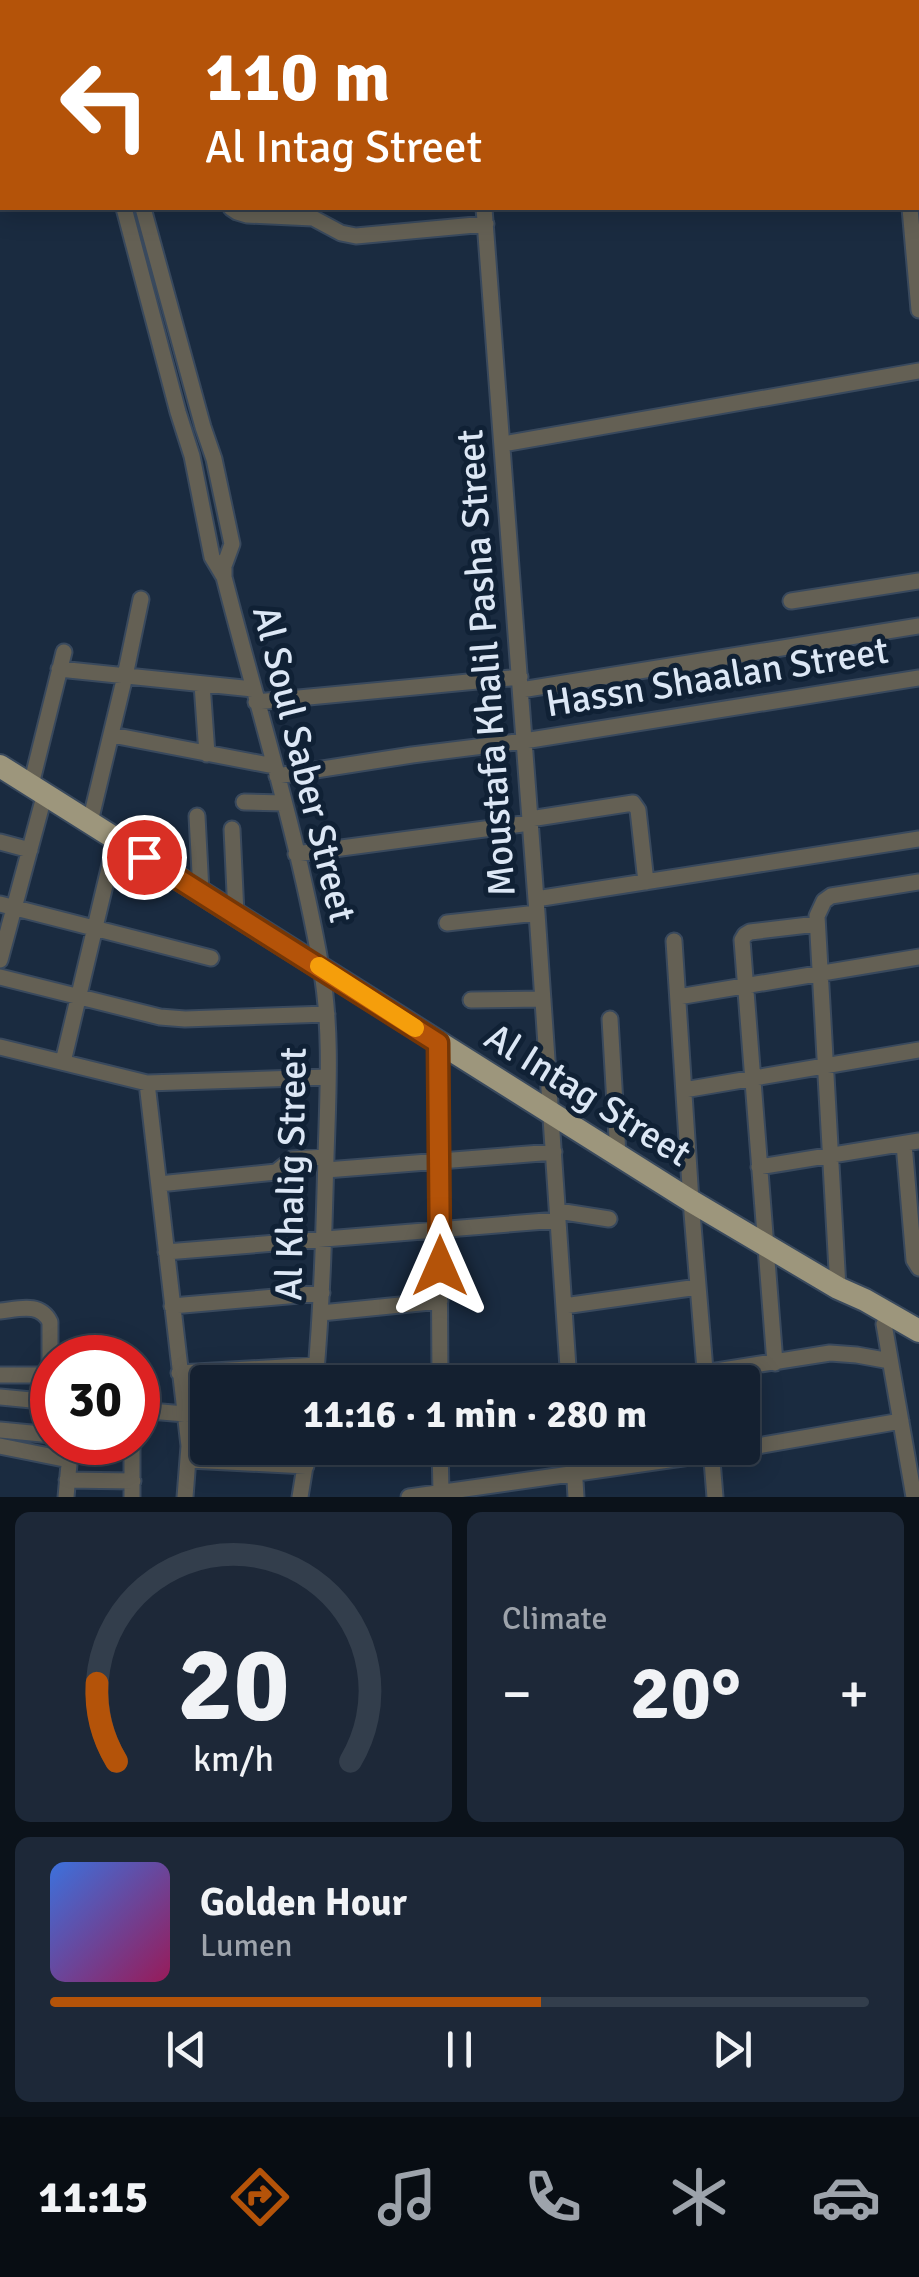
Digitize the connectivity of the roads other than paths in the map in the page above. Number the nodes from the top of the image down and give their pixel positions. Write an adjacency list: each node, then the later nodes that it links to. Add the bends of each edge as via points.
1 (125, 210): 11 (street, Al Soul Saber Street, via 192,456 212,557)
2 (144, 210): 11 (street, Al Soul Saber Street, via 216,470 232,544)
3 (234, 210): 5 (street, via 313,218 356,236)
4 (910, 210): 6 (street)
5 (485, 216): 10 (street, Moustafa Khalil Pasha Street)
6 (916, 238): 7 (street)
7 (919, 300): 8 (street)
8 (919, 310)
9 (919, 372): 10 (street)
10 (503, 444): 20 (street, Moustafa Khalil Pasha Street)
11 (224, 577): 22 (street, Al Soul Saber Street)
12 (919, 581): 14 (street)
13 (141, 599): 18 (street)
14 (791, 601)
15 (919, 626): 20 (street)
16 (64, 652): 17 (street)
17 (60, 669): 18 (street); 28 (street)
18 (125, 676): 21 (street); 23 (street)
19 (919, 678): 24 (street, Hassn Shaalan Street)
20 (520, 683): 22 (street); 24 (street, Moustafa Khalil Pasha Street)
21 (202, 684): 22 (street); 25 (street)
22 (254, 695): 27 (street, Al Soul Saber Street)
23 (112, 735): 25 (street, Hassn Shaalan Street); 33 (street)
24 (524, 741): 27 (street, Hassn Shaalan Street); 32 (street, Moustafa Khalil Pasha Street)
25 (207, 754): 27 (street, Hassn Shaalan Street)
26 (0, 766): 28 (main road, Al Intag Street)
27 (275, 771): 30 (street, Al Soul Saber Street)
28 (38, 789): 33 (main road, Al Intag Street); 38 (street)
29 (244, 802): 30 (street)
30 (283, 803): 39 (street, Al Soul Saber Street)
31 (197, 816): 42 (street)
32 (530, 821): 39 (street); 40 (street, via 632,803); 44 (street, Moustafa Khalil Pasha Street)
33 (90, 822): 35 (main road, Al Intag Street)
34 (232, 829): 45 (street)
35 (116, 839): 42 (main road, Al Intag Street); 48 (street)
36 (919, 839): 40 (street)
37 (0, 842): 38 (street)
38 (30, 850): 43 (street)
39 (296, 854): 53 (street, Al Soul Saber Street)
40 (646, 882): 44 (street)
41 (919, 882): 47 (street, via 831,896)
42 (201, 892): 45 (main road, Al Intag Street)
43 (7, 906): 48 (street); 52 (street)
44 (536, 906): 46 (street); 60 (street, Moustafa Khalil Pasha Street)
45 (236, 914): 53 (main road, Al Intag Street)
46 (447, 923)
47 (816, 924): 54 (street); 56 (street, via 745,935)
48 (95, 928): 51 (street); 58 (street)
49 (674, 941): 57 (street)
50 (919, 957): 54 (street)
51 (211, 958)
52 (0, 960)
53 (321, 968): 61 (street, Al Khalig Street); 63 (main road, Al Intag Street)
54 (819, 974): 56 (street); 67 (street)
55 (0, 978): 58 (street)
56 (745, 986): 57 (street); 69 (street)
57 (678, 997): 71 (street)
58 (78, 998): 61 (street, via 172,1018); 66 (street)
59 (471, 1000): 60 (street)
60 (543, 1000): 72 (street, Moustafa Khalil Pasha Street)
61 (327, 1014): 68 (street, Al Khalig Street)
62 (610, 1019): 75 (street)
63 (438, 1043): 72 (main road, Al Intag Street); 77 (street)
64 (0, 1048): 66 (street)
65 (919, 1050): 67 (street)
66 (63, 1062): 70 (street)
67 (825, 1066): 69 (street); 76 (street)
68 (328, 1076): 70 (street); 78 (street, Al Khalig Street)
69 (752, 1078): 71 (street); 79 (street)
70 (147, 1083): 80 (street)
71 (684, 1090): 81 (street)
72 (551, 1113): 74 (street, Moustafa Khalil Pasha Street); 75 (main road, Al Intag Street)
73 (912, 1142): 76 (street); 88 (street)
74 (554, 1152): 77 (street); 82 (street, Moustafa Khalil Pasha Street)
75 (618, 1155): 81 (main road, Al Intag Street)
76 (830, 1156): 79 (street); 90 (street)
77 (439, 1161): 78 (street); 84 (street)
78 (326, 1164): 80 (street, via 292,1159 276,1172); 85 (street, Al Khalig Street)
79 (760, 1167): 86 (street)
80 (158, 1184): 87 (street)
81 (691, 1201): 86 (main road, Al Intag Street); 89 (street)
82 (558, 1216): 83 (street); 84 (street); 94 (street, Moustafa Khalil Pasha Street)
83 (610, 1218)
84 (440, 1230): 85 (street); 92 (street)
85 (324, 1240): 87 (street); 91 (street, Al Khalig Street)
86 (764, 1245): 90 (main road, Al Intag Street); 102 (street)
87 (166, 1252): 93 (street)
88 (919, 1268)
89 (698, 1287): 94 (street); 106 (street)
90 (838, 1288): 97 (main road, Al Intag Street); 98 (main road, Al Intag Street)
91 (322, 1294): 93 (street); 96 (street, Al Khalig Street)
92 (440, 1301): 96 (street); 104 (street)
93 (172, 1306): 109 (street)
94 (564, 1306): 105 (street, Moustafa Khalil Pasha Street)
95 (0, 1311): 99 (street, via 36,1308 47,1316)
96 (321, 1313): 103 (street, Al Khalig Street)
97 (884, 1324): 100 (main road, Al Intag Street); 101 (street)
98 (919, 1331)
99 (50, 1335)
100 (919, 1344)
101 (890, 1361): 102 (street, via 830,1353); 118 (street)
102 (774, 1363): 107 (street)
103 (317, 1365)
104 (440, 1365)
105 (568, 1365)
106 (704, 1365)
107 (760, 1366)
108 (190, 1372): 109 (street)
109 (180, 1373): 115 (street)
110 (0, 1374): 111 (street)
111 (30, 1375)
112 (0, 1397): 113 (street)
113 (30, 1400)
114 (160, 1412): 115 (street)
115 (185, 1414): 116 (street); 125 (street)
116 (190, 1414)
117 (919, 1414): 118 (street)
118 (900, 1419): 121 (street); 124 (street)
119 (0, 1430): 120 (street)
120 (30, 1432)
121 (760, 1442)
122 (0, 1446): 123 (street)
123 (30, 1448)
124 (913, 1456): 141 (street)
125 (189, 1460): 131 (street); 137 (street)
126 (69, 1465): 133 (street)
127 (435, 1465): 135 (street)
128 (574, 1465): 132 (street)
129 (626, 1465): 132 (street)
130 (712, 1465): 140 (street)
131 (306, 1466): 138 (street)
132 (575, 1474): 135 (street); 139 (street)
133 (67, 1480): 134 (street); 136 (street)
134 (133, 1489)
135 (425, 1495)
136 (66, 1497)
137 (185, 1497)
138 (300, 1497)
139 (576, 1497)
140 (715, 1497)
141 (914, 1497)

